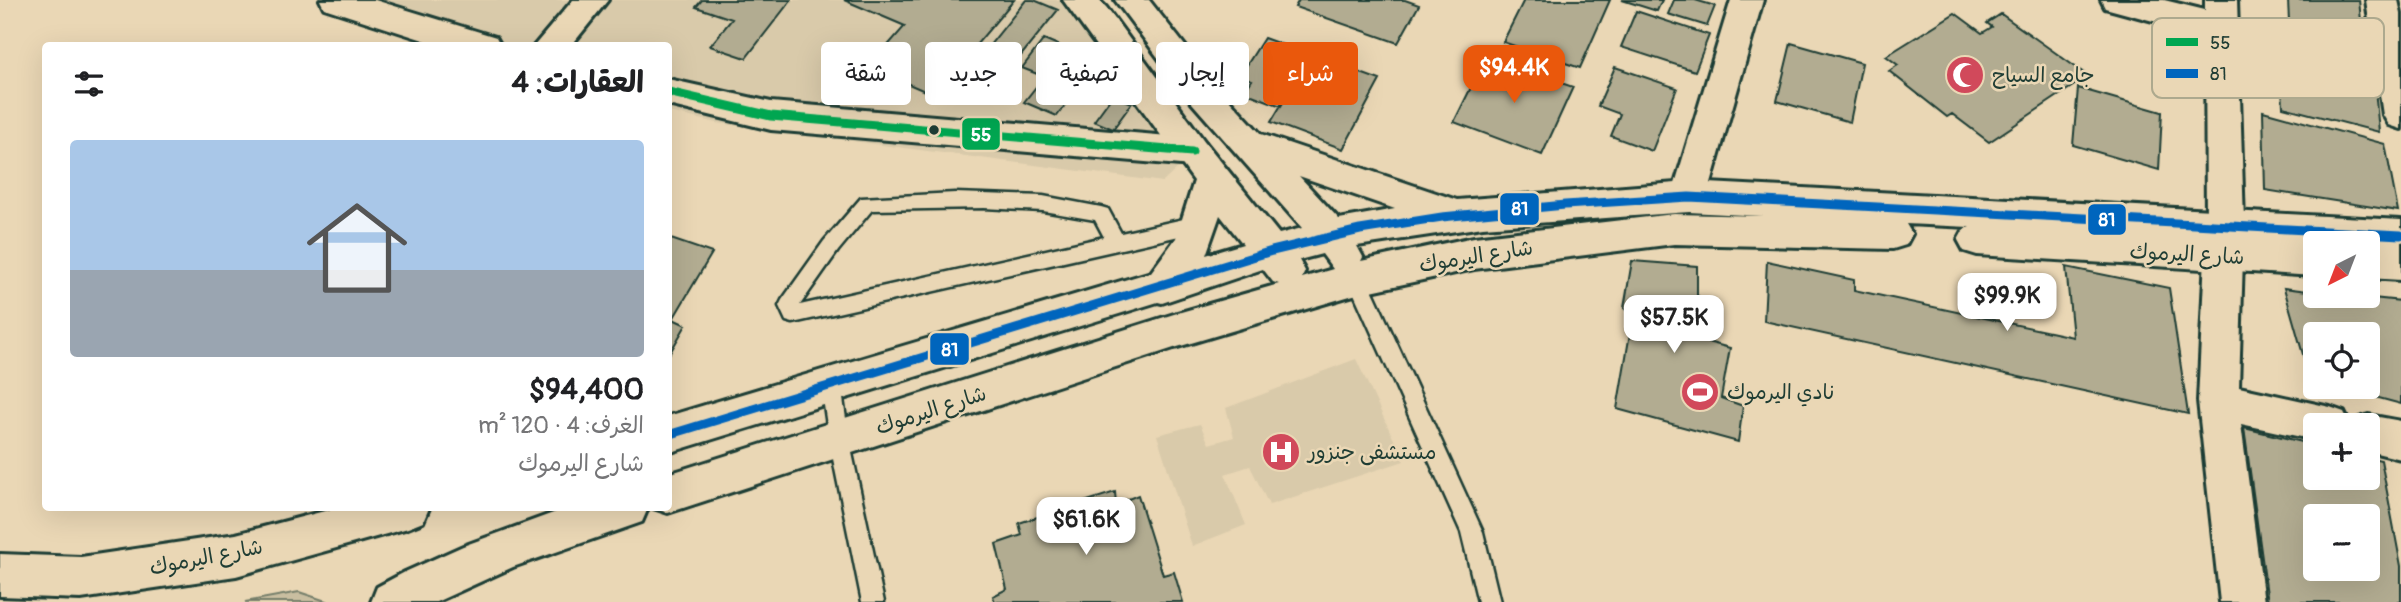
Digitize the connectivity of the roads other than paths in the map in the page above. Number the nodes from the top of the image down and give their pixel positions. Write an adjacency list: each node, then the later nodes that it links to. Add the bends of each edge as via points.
1 (336, 0): 9 (main road)
2 (1079, 0): 15 (main road)
3 (1131, 0): 14 (main road, via 1204,94)
4 (2117, 0): 8 (main road)
5 (2382, 0): 13 (main road)
6 (1745, 1): 16 (main road)
7 (584, 2): 10 (main road)
8 (2222, 13)
9 (471, 42)
10 (554, 42)
11 (672, 93): 15 (main road, via 771,116)
12 (2223, 98): 21 (main road)
13 (2401, 115)
14 (1250, 144): 17 (main road); 20 (main road)
15 (1202, 165): 18 (main road); 23 (main road)
16 (1689, 197): 17 (main road, شارع اليرموك); 21 (main road, شارع اليرموك, via 2015,216)
17 (1457, 215): 20 (main road, شارع اليرموك)
18 (1197, 224): 22 (lane); 28 (main road, via 1193,244)
19 (2401, 235): 21 (main road, شارع اليرموك)
20 (1332, 237): 23 (main road, شارع اليرموك); 27 (main road)
21 (2224, 240): 24 (main road, شارع اليرموك); 27 (main road, شارع اليرموك, via 1674,229 1474,253); 31 (main road)
22 (1117, 244): 22 (lane, via 1101,214 1070,206 979,200 867,204 789,306 793,315)
23 (1272, 251): 28 (main road, شارع اليرموك); 29 (main road)
24 (2303, 257)
25 (2380, 263): 26 (main road)
26 (2401, 264)
27 (1357, 278): 29 (main road, شارع اليرموك); 43 (lane, via 1472,532)
28 (1161, 287): 30 (main road, شارع اليرموك)
29 (1302, 295): 35 (main road, شارع اليرموك, via 1174,331)
30 (831, 385): 33 (main road, شارع اليرموك); 35 (lane)
31 (2218, 401): 32 (main road); 44 (main road)
32 (2303, 419)
33 (672, 434)
34 (2380, 436): 36 (main road)
35 (839, 439): 37 (main road, شارع اليرموك); 42 (lane)
36 (2401, 440)
37 (672, 493)
38 (397, 511): 40 (main road, شارع اليرموك, via 236,555 81,578)
39 (618, 511): 41 (main road, via 460,569)
40 (0, 575)
41 (393, 602)
42 (873, 602)
43 (1489, 602)
44 (2242, 602)

